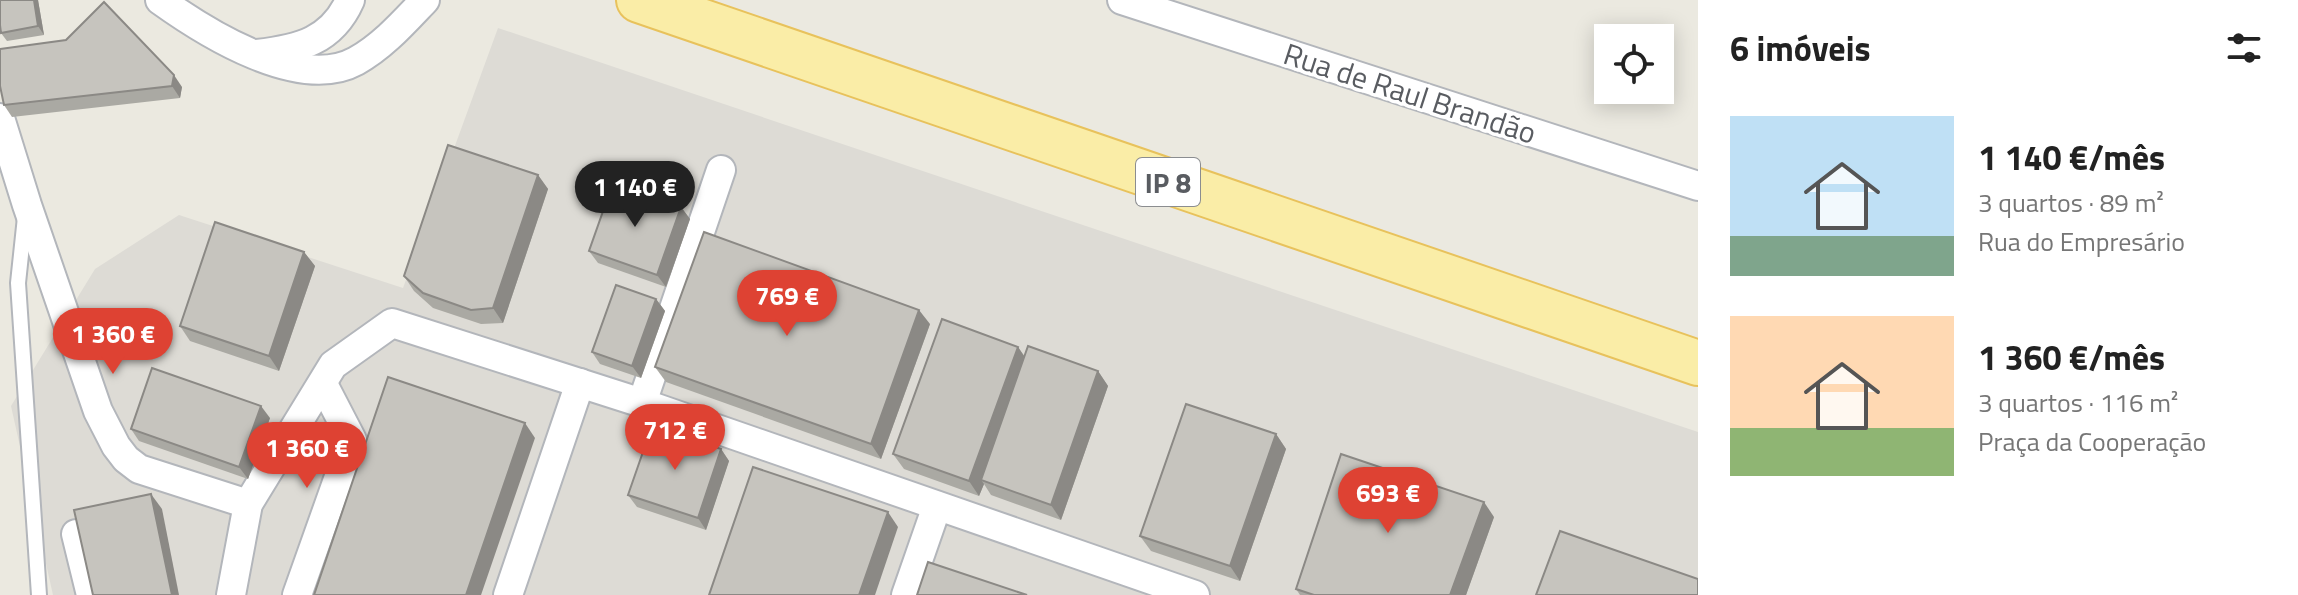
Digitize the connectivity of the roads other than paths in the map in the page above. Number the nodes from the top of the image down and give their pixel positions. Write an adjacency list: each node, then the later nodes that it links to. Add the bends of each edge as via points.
1 (160, 0): 6 (street, via 196,26)
2 (350, 0): 6 (street, via 342,19 321,38)
3 (425, 0): 6 (street, via 355,62 328,70 290,67)
4 (639, 0): 11 (main road, IP 8)
5 (1122, 0): 9 (street, Rua de Raul Brandão)
6 (256, 54)
7 (0, 118): 10 (street)
8 (721, 170): 14 (street)
9 (1698, 186)
10 (27, 205): 15 (street, via 98,411 116,446 139,469); 19 (lane, via 18,283)
11 (1698, 363)
12 (580, 383): 13 (street, via 392,323 333,365); 14 (street); 23 (street)
13 (323, 384): 15 (street); 22 (street, via 352,440)
14 (642, 403): 16 (street)
15 (248, 504): 21 (street)
16 (937, 506): 18 (street); 24 (street)
17 (76, 534): 20 (street)
18 (1160, 590): 25 (street)
19 (39, 595)
20 (91, 595)
21 (231, 595)
22 (297, 595)
23 (508, 595)
24 (906, 595)
25 (1195, 595)

